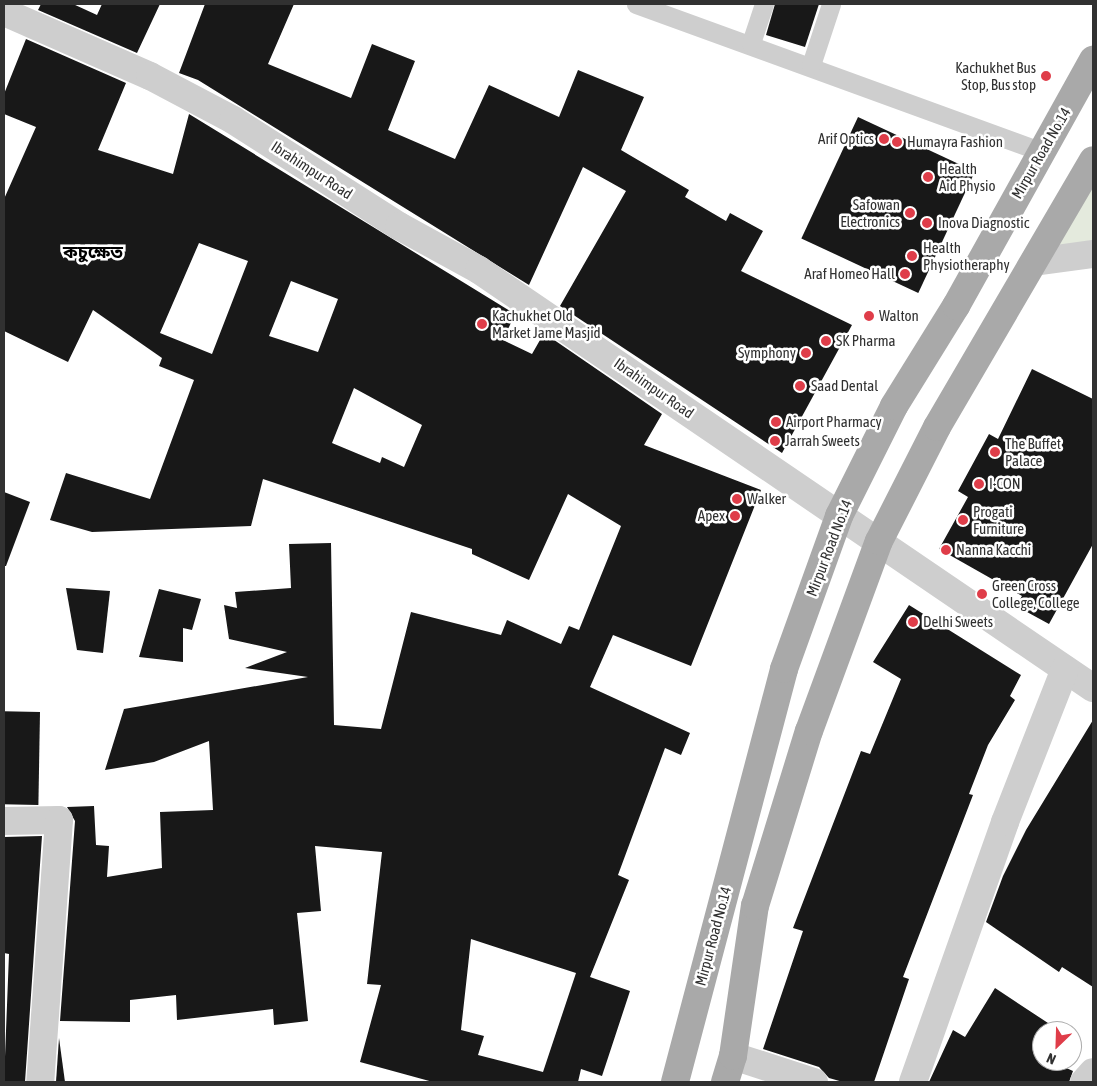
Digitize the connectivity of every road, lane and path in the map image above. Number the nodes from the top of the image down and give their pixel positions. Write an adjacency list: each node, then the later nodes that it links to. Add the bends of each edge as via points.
1 (636, 4): 5 (lane)
2 (764, 4): 5 (lane)
3 (832, 4): 7 (lane)
4 (4, 12): 12 (street, Ibrahimpur Road, via 150,76 233,120 399,226 479,270)
5 (751, 43): 7 (lane)
6 (1093, 60): 8 (main road, Mirpur Road No.14)
7 (811, 65): 8 (lane)
8 (1043, 152): 12 (main road, Mirpur Road No.14, via 894,406)
9 (1093, 160): 11 (main road)
10 (1093, 254): 11 (street)
11 (1034, 262): 13 (main road, via 938,427)
12 (839, 516): 13 (street, Ibrahimpur Road); 20 (main road, Mirpur Road No.14, via 784,669)
13 (879, 541): 14 (street, Ibrahimpur Road); 17 (main road, via 810,731 755,906)
14 (1065, 669): 15 (street, Ibrahimpur Road); 23 (street, via 1005,822)
15 (1093, 688)
16 (4, 822): 19 (street, via 59,820)
17 (733, 1056): 21 (main road); 22 (street)
18 (1093, 1072): 24 (street)
19 (40, 1082)
20 (675, 1082)
21 (725, 1082)
22 (814, 1082)
23 (913, 1082)
24 (1084, 1082)

